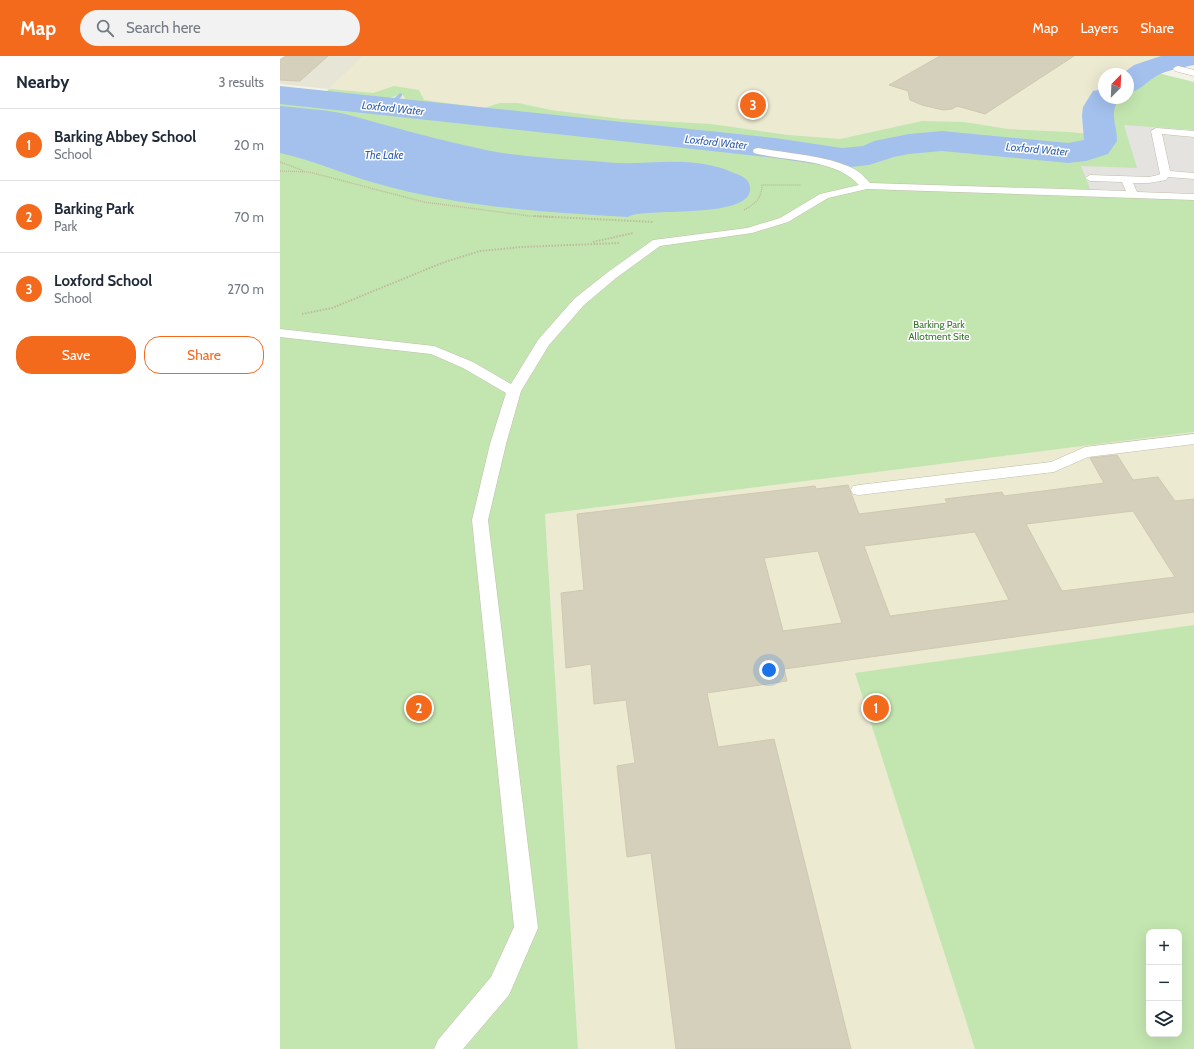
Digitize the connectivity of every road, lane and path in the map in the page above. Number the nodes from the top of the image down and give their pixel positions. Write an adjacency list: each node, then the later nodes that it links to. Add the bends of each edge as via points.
1 (1178, 69): 2 (lane)
2 (1194, 73)
3 (1194, 134): 8 (lane, via 1156,131)
4 (758, 151): 13 (lane, via 838,167 854,174)
5 (280, 162): 7 (path)
6 (280, 170): 7 (path)
7 (309, 172): 17 (path, via 424,202 530,216)
8 (1165, 174): 9 (lane); 11 (lane, via 1162,178 1156,179)
9 (1194, 176)
10 (1090, 178): 11 (lane)
11 (1126, 179): 14 (lane)
12 (807, 186): 16 (path, via 762,185 762,193 755,204)
13 (867, 186): 14 (lane); 18 (lane, via 824,196 784,220 748,231)
14 (1133, 195): 15 (lane)
15 (1194, 197)
16 (742, 211)
17 (656, 222)
18 (657, 243): 19 (path, via 624,242 480,251 442,263 332,308); 21 (lane, via 579,302 543,343)
19 (295, 315)
20 (280, 333): 21 (lane, via 434,350 468,365)
21 (514, 391): 24 (lane, via 480,520 526,928 500,986)
22 (1194, 439): 23 (lane, via 1085,452 1054,467)
23 (859, 490)
24 (447, 1049)

